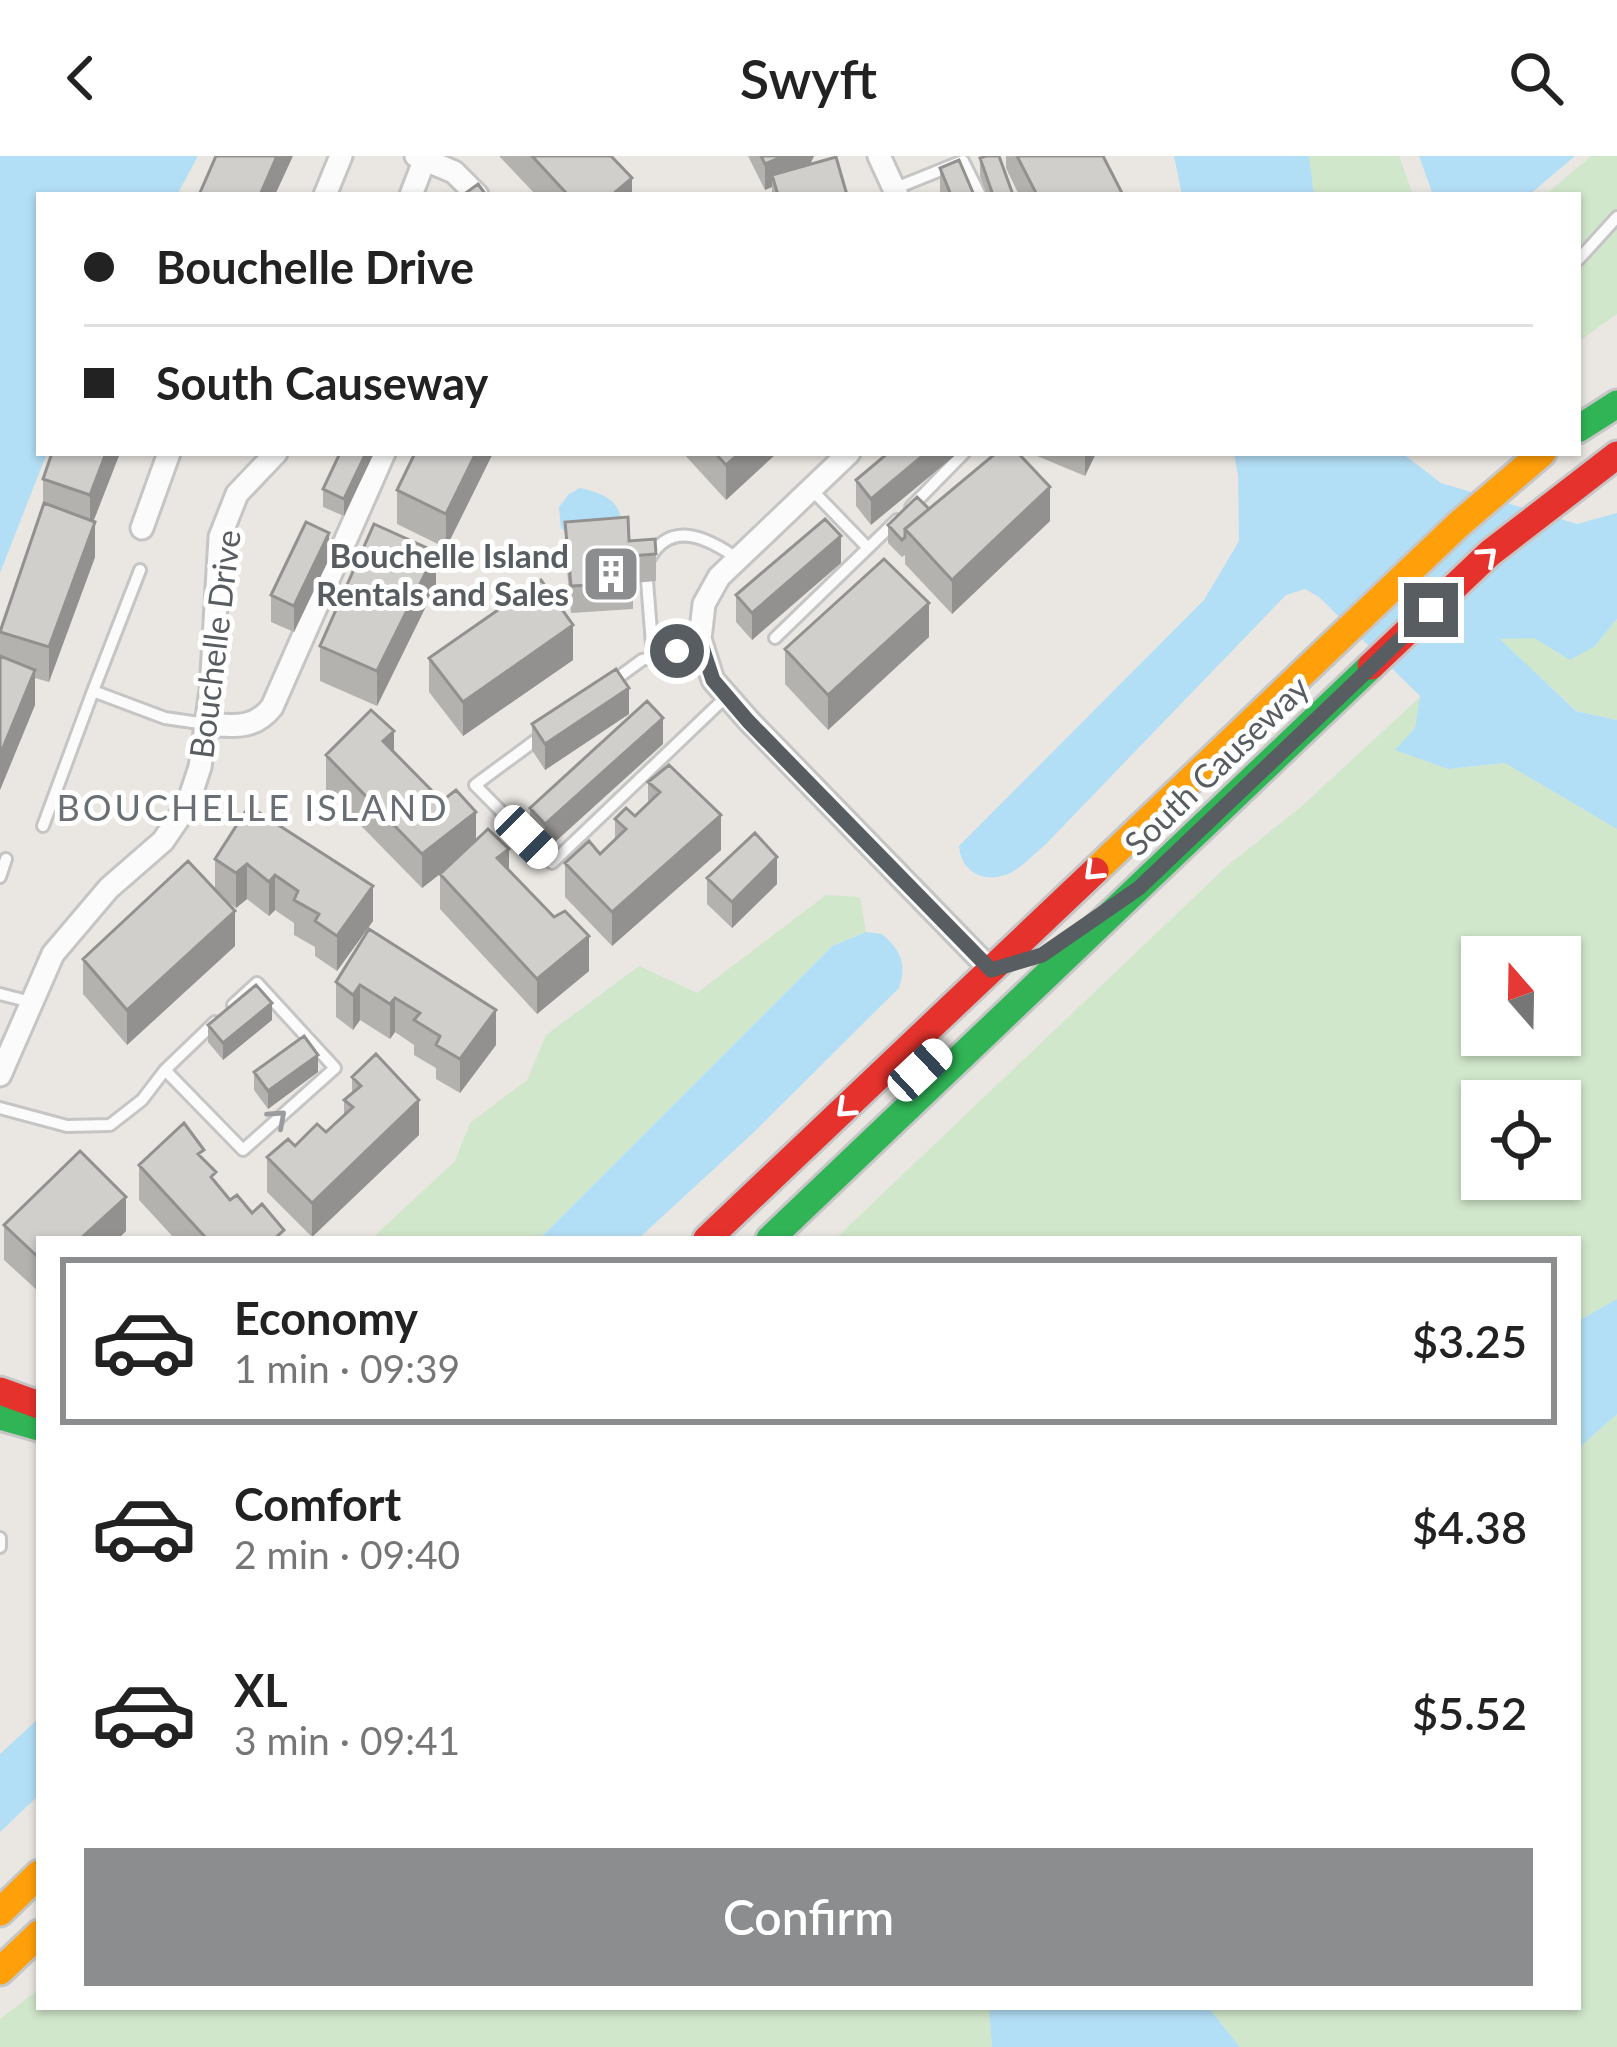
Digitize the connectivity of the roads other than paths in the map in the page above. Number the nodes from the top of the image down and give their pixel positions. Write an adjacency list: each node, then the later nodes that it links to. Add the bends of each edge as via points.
1 (341, 156): 5 (street)
2 (879, 156): 8 (street)
3 (422, 157): 6 (street); 7 (street)
4 (964, 158): 8 (lane); 9 (lane)
5 (326, 192)
6 (412, 192)
7 (474, 192)
8 (895, 192)
9 (979, 192)
10 (1617, 217): 11 (lane)
11 (1581, 257)
12 (1617, 404): 13 (main road)
13 (1581, 427)
14 (1617, 455): 39 (main road, South Causeway, one-way to 14, via 1490,554)
15 (168, 456): 22 (street)
16 (271, 456): 34 (street, Bouchelle Drive, via 237,494 220,537)
17 (382, 456): 34 (street, via 272,707 243,727)
18 (846, 456): 21 (street)
19 (961, 456): 23 (lane)
20 (1538, 456): 40 (main road, South Causeway, one-way to 40)
21 (811, 489): 23 (lane); 24 (street)
22 (142, 527)
23 (868, 548): 28 (lane)
24 (738, 559): 25 (lane, via 709,539 683,534 653,550); 29 (street, via 704,604)
25 (646, 566)
26 (140, 570): 32 (lane)
27 (647, 581): 30 (lane)
28 (775, 638)
29 (701, 644): 30 (lane); 33 (street)
30 (653, 657): 31 (lane)
31 (604, 688)
32 (93, 692): 34 (lane); 36 (lane)
33 (727, 696): 35 (lane, via 552,863 476,785); 40 (street)
34 (206, 724): 42 (street, Bouchelle Drive, via 187,806 53,954)
35 (549, 730)
36 (43, 826)
37 (6, 859): 38 (lane)
38 (0, 877)
39 (1139, 888): 40 (main road, via 1042,955); 46 (main road, South Causeway)
40 (991, 970): 46 (main road, via 977,1016 863,1124); 47 (main road, South Causeway, one-way to 47)
41 (0, 994): 42 (lane)
42 (31, 1002): 44 (street, Bouchelle Drive)
43 (165, 1070): 43 (lane, one-way to 43, via 243,1150 335,1068 257,983); 45 (lane, via 110,1125 67,1126)
44 (0, 1075)
45 (0, 1108)
46 (821, 1190): 48 (main road, South Causeway)
47 (710, 1236)
48 (773, 1236)
49 (0, 1391): 50 (main road)
50 (36, 1404)
51 (0, 1416): 52 (main road)
52 (36, 1426)
53 (36, 1877): 54 (main road)
54 (0, 1912)
55 (36, 1937): 56 (main road)
56 (0, 1971)

